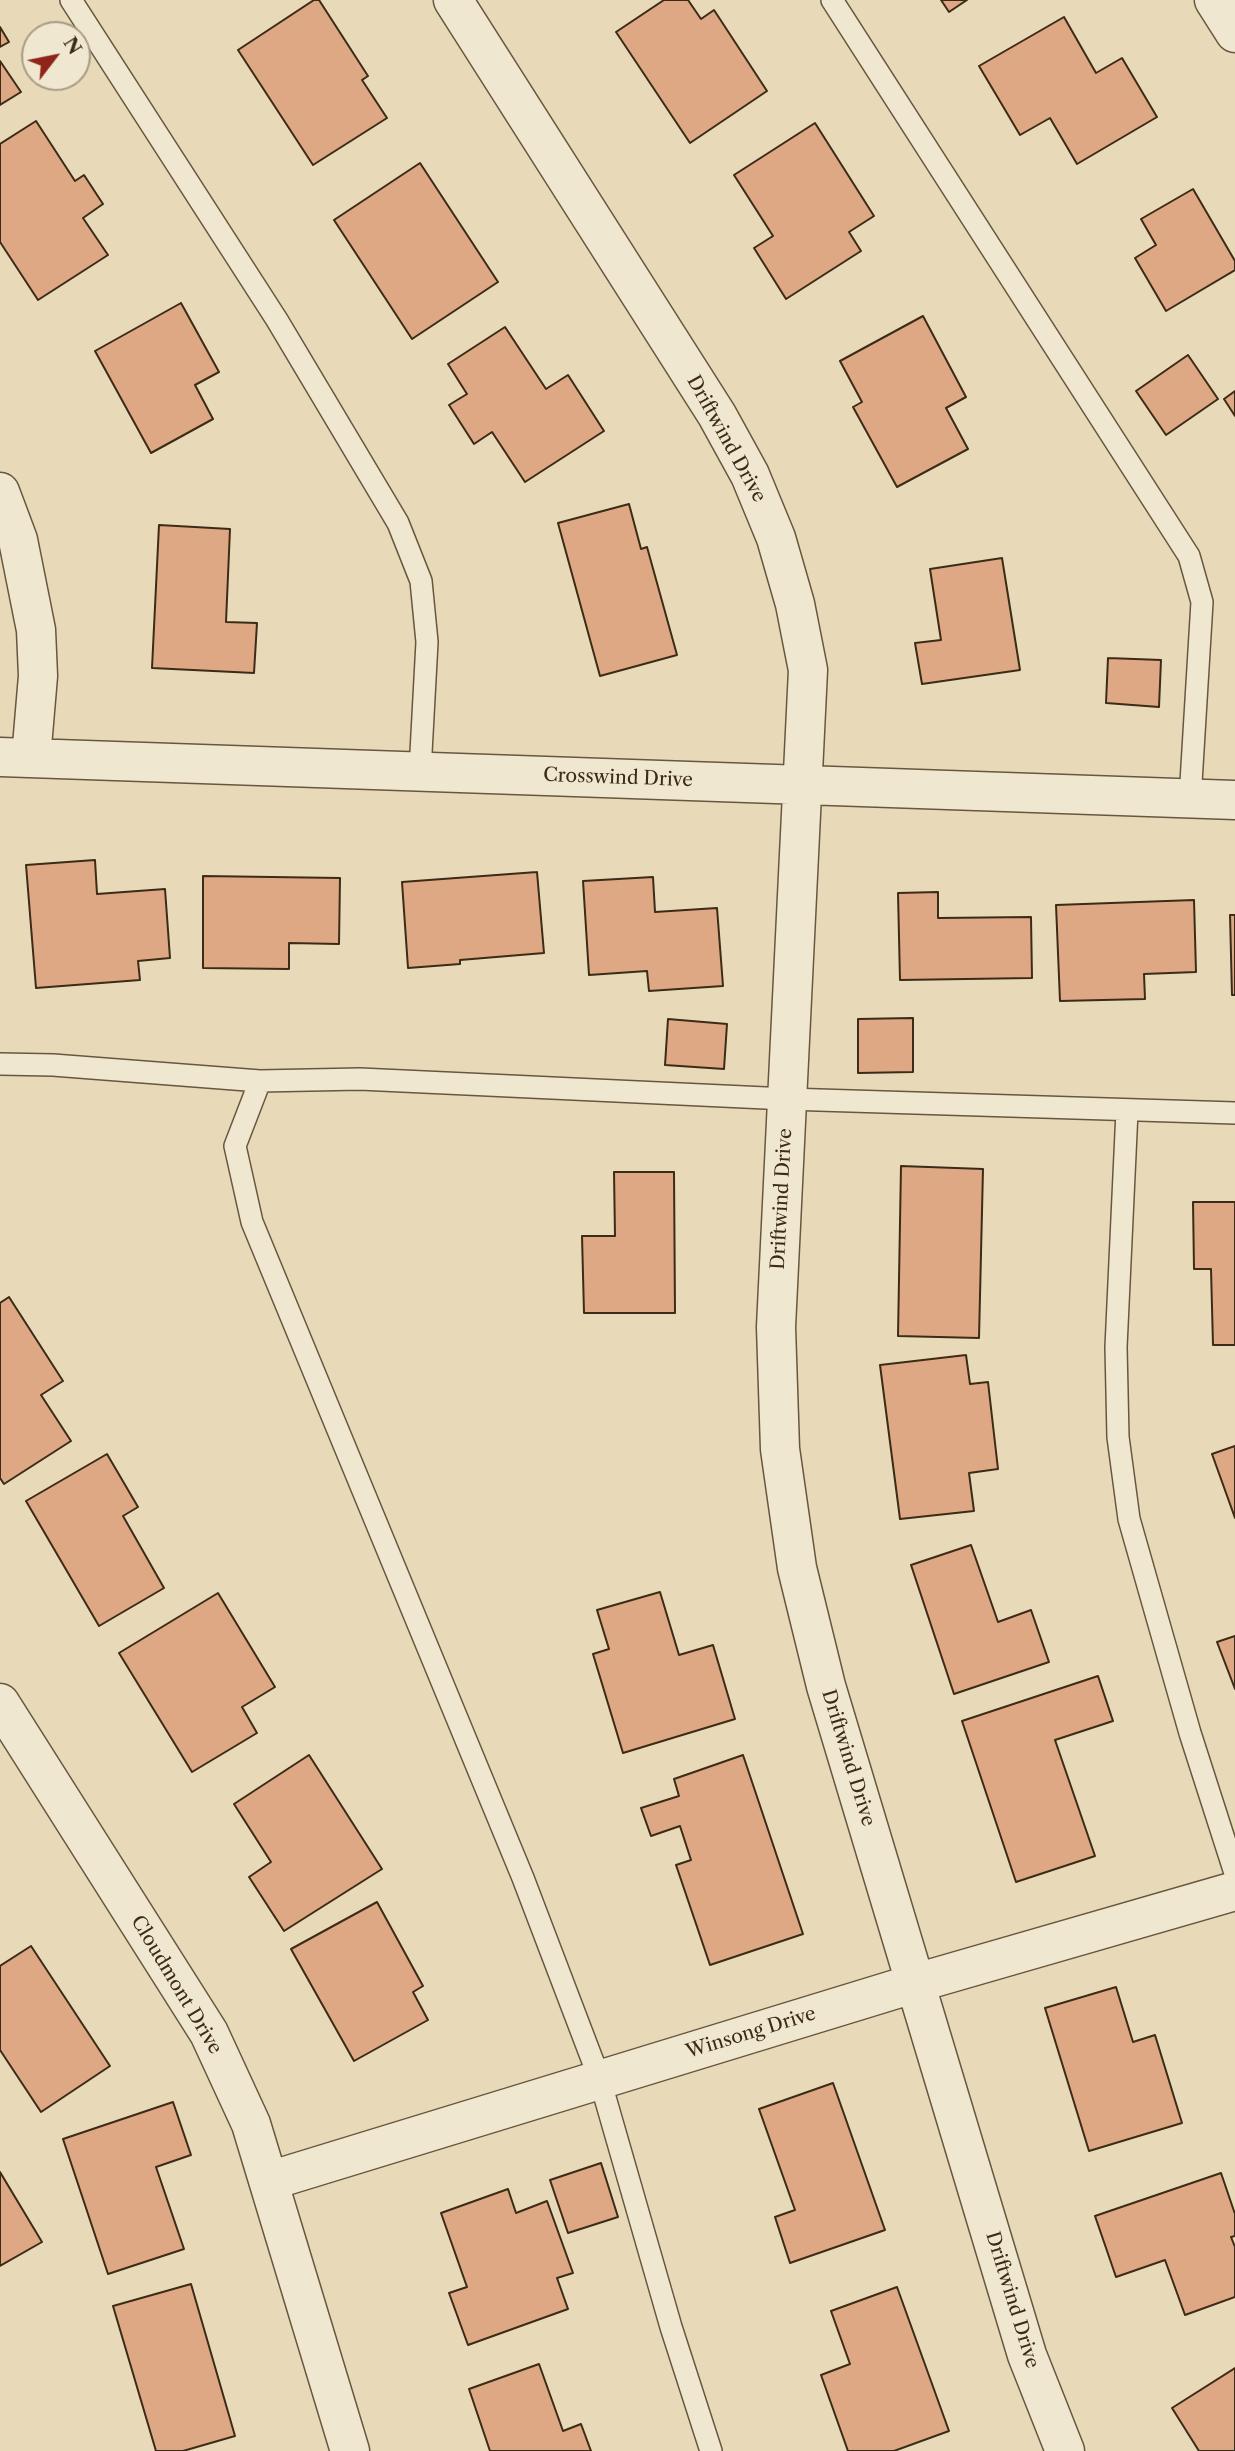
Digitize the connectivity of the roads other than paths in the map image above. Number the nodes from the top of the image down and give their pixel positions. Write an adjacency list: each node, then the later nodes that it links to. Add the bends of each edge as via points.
1 (71, 0): 8 (lane, via 277,320 398,523 421,580 428,642)
2 (453, 0): 9 (street, Driftwind Drive, via 717,415 750,475 776,538 808,670)
3 (832, 0): 10 (lane, via 1189,556 1202,602)
4 (1213, 0): 5 (street)
5 (1235, 33)
6 (0, 492): 7 (street, via 18,540 36,630 38,676)
7 (15, 757): 8 (street, Crosswind Drive)
8 (420, 771): 9 (street, Crosswind Drive)
9 (803, 784): 10 (street, Crosswind Drive); 14 (street, Driftwind Drive)
10 (1190, 799): 11 (street, Crosswind Drive)
11 (1235, 800)
12 (0, 1064): 13 (lane)
13 (260, 1081): 14 (lane, via 360,1079); 21 (lane, via 235,1146 251,1222 518,1866)
14 (787, 1099): 15 (lane); 20 (street, Driftwind Drive, via 776,1327 780,1449 797,1568 826,1686)
15 (1127, 1111): 16 (lane); 18 (lane, via 1116,1347 1118,1437 1129,1519 1189,1733)
16 (1235, 1113)
17 (0, 1703): 22 (street, Cloudmont Drive, via 209,2033 251,2124)
18 (1235, 1874)
19 (1235, 1891): 20 (street, Winsong Drive)
20 (916, 1983): 21 (street, Winsong Drive); 25 (street, Driftwind Drive, via 1027,2355)
21 (600, 2080): 22 (street, Winsong Drive); 24 (lane)
22 (269, 2181): 23 (street, Cloudmont Drive)
23 (350, 2451)
24 (710, 2451)
25 (1065, 2451)

